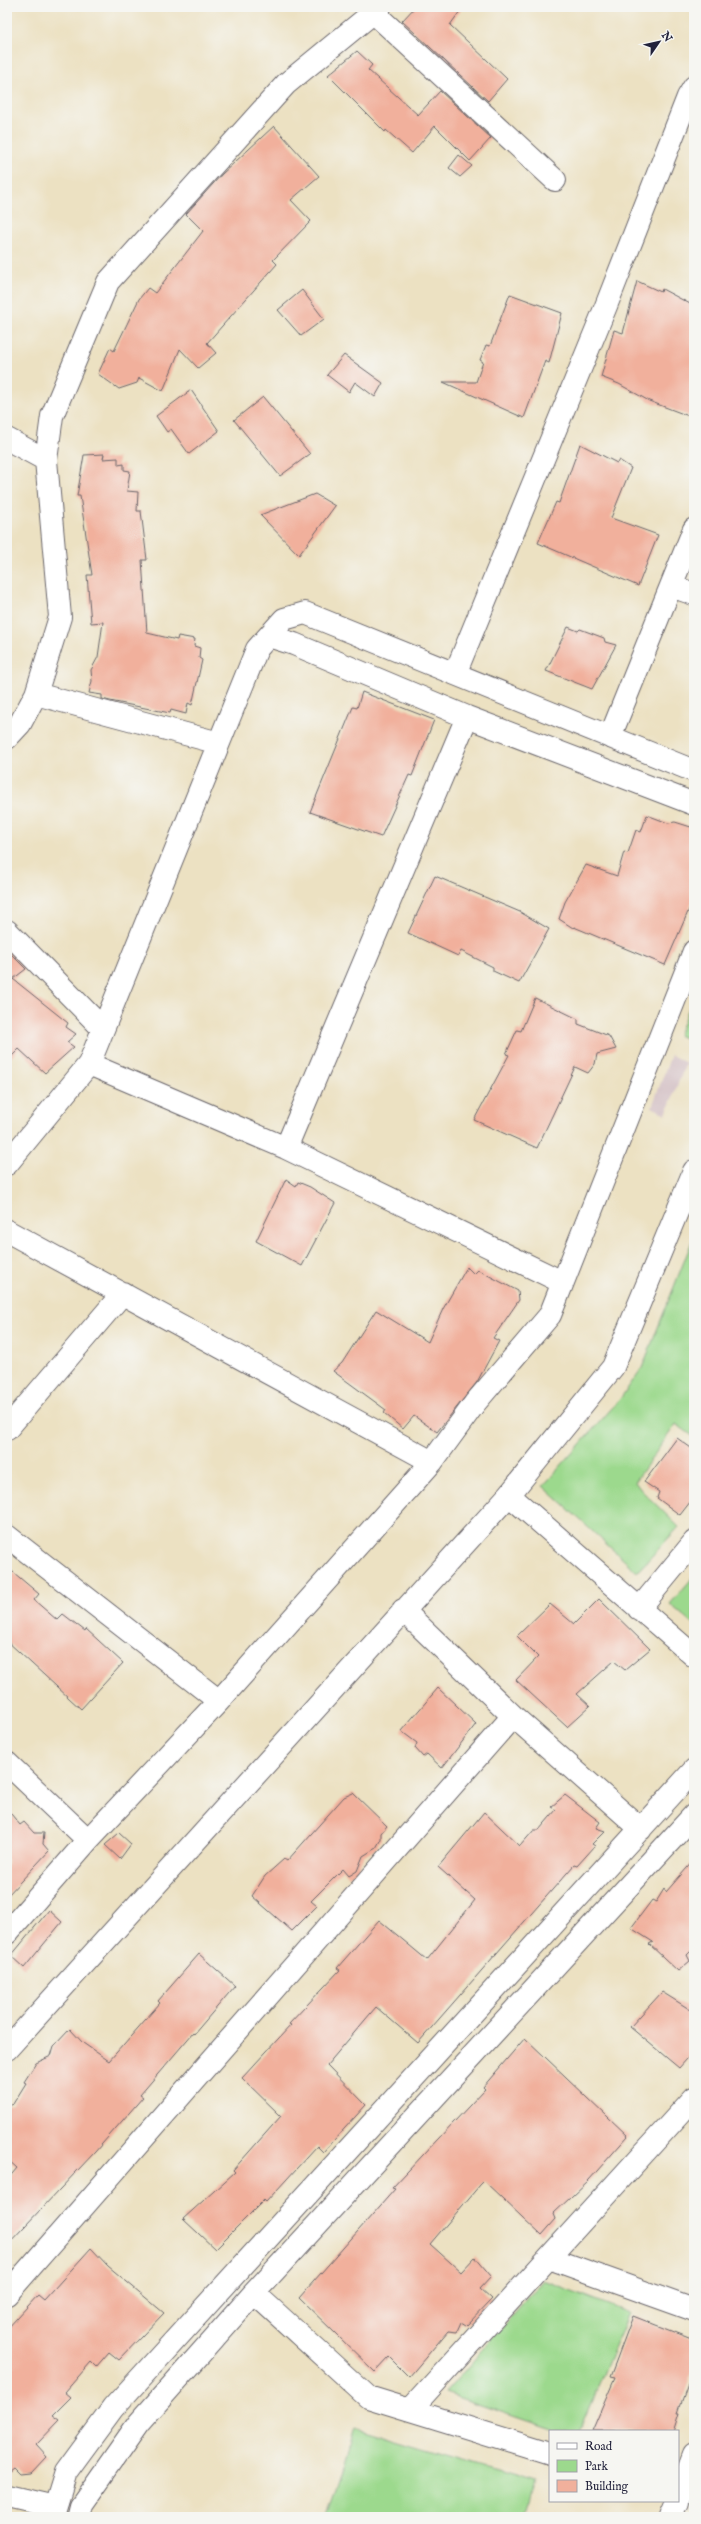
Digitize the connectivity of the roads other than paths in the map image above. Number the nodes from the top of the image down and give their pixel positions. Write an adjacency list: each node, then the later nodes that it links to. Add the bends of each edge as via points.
1 (377, 10): 3 (street); 5 (street, via 286,84 108,282 52,416)
2 (694, 87): 10 (street)
3 (555, 180)
4 (7, 439): 5 (street)
5 (46, 460): 11 (street, via 60,617)
6 (694, 529): 7 (street)
7 (671, 586): 8 (street); 14 (street)
8 (694, 594)
9 (269, 636): 10 (street, via 284,619 305,613); 12 (street, via 294,644); 15 (street, via 257,649)
10 (455, 674): 14 (street)
11 (36, 694): 13 (street); 15 (street)
12 (467, 717): 17 (street); 22 (street)
13 (11, 728)
14 (610, 737): 16 (street)
15 (219, 743): 20 (street)
16 (694, 771)
17 (694, 804)
18 (7, 931): 20 (street)
19 (694, 951): 26 (street)
20 (103, 1029): 21 (street)
21 (89, 1064): 22 (street); 23 (street)
22 (286, 1148): 26 (street)
23 (7, 1164)
24 (694, 1171): 30 (street, via 613,1367)
25 (7, 1231): 27 (street)
26 (562, 1282): 29 (street, via 550,1315 475,1403)
27 (123, 1293): 28 (street); 29 (street)
28 (7, 1429)
29 (432, 1462): 36 (street)
30 (509, 1495): 33 (street); 34 (street)
31 (7, 1536): 36 (street)
32 (694, 1542): 33 (street)
33 (639, 1609): 35 (street)
34 (403, 1610): 37 (street); 44 (street)
35 (694, 1656)
36 (219, 1701): 42 (street)
37 (513, 1716): 41 (street); 48 (street)
38 (7, 1763): 42 (street)
39 (694, 1770): 41 (street)
40 (694, 1815): 47 (street)
41 (641, 1829): 56 (street, via 113,2408 66,2472)
42 (88, 1840): 43 (street)
43 (7, 1933)
44 (7, 2049)
45 (694, 2098): 46 (street)
46 (549, 2258): 49 (street); 50 (street)
47 (254, 2293): 50 (street, via 368,2397); 57 (street, via 138,2424 81,2505)
48 (7, 2294)
49 (694, 2310)
50 (410, 2410): 51 (street)
51 (549, 2454)
52 (694, 2455): 53 (street)
53 (679, 2493)
54 (7, 2496): 56 (street)
55 (676, 2502): 58 (street)
56 (54, 2512)
57 (78, 2517)
58 (670, 2517)

